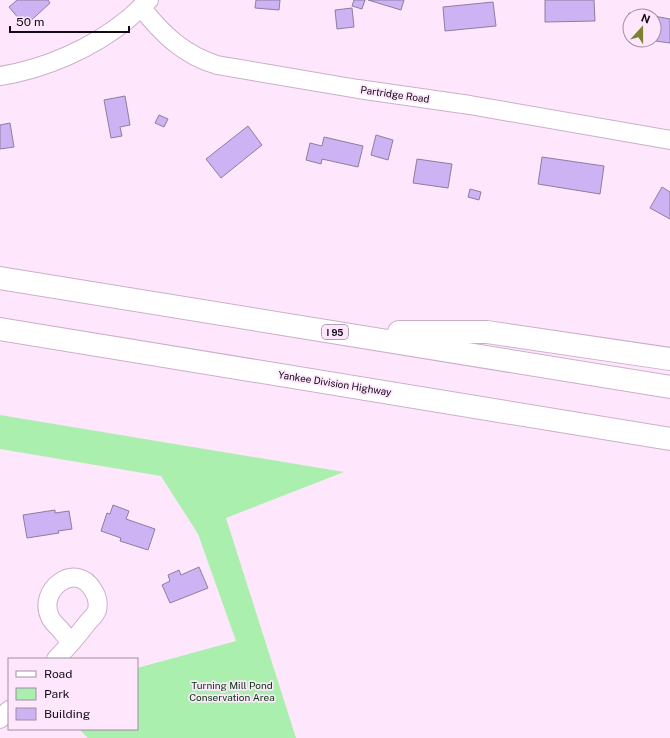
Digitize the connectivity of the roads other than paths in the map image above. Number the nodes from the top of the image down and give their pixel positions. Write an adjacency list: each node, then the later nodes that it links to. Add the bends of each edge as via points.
1 (145, 4): 2 (street, via 128,19 82,49 28,70); 3 (street, Partridge Road, via 157,28 169,39 189,53 217,65)
2 (0, 76)
3 (670, 140)
4 (0, 278): 6 (highway, I 95)
5 (0, 329): 9 (highway, Yankee Division Highway)
6 (339, 333): 7 (highway, via 486,332); 8 (highway, I 95)
7 (670, 359)
8 (670, 387)
9 (670, 438)
10 (72, 642): 11 (street)
11 (57, 658)
12 (8, 711): 13 (street)
13 (0, 719)

